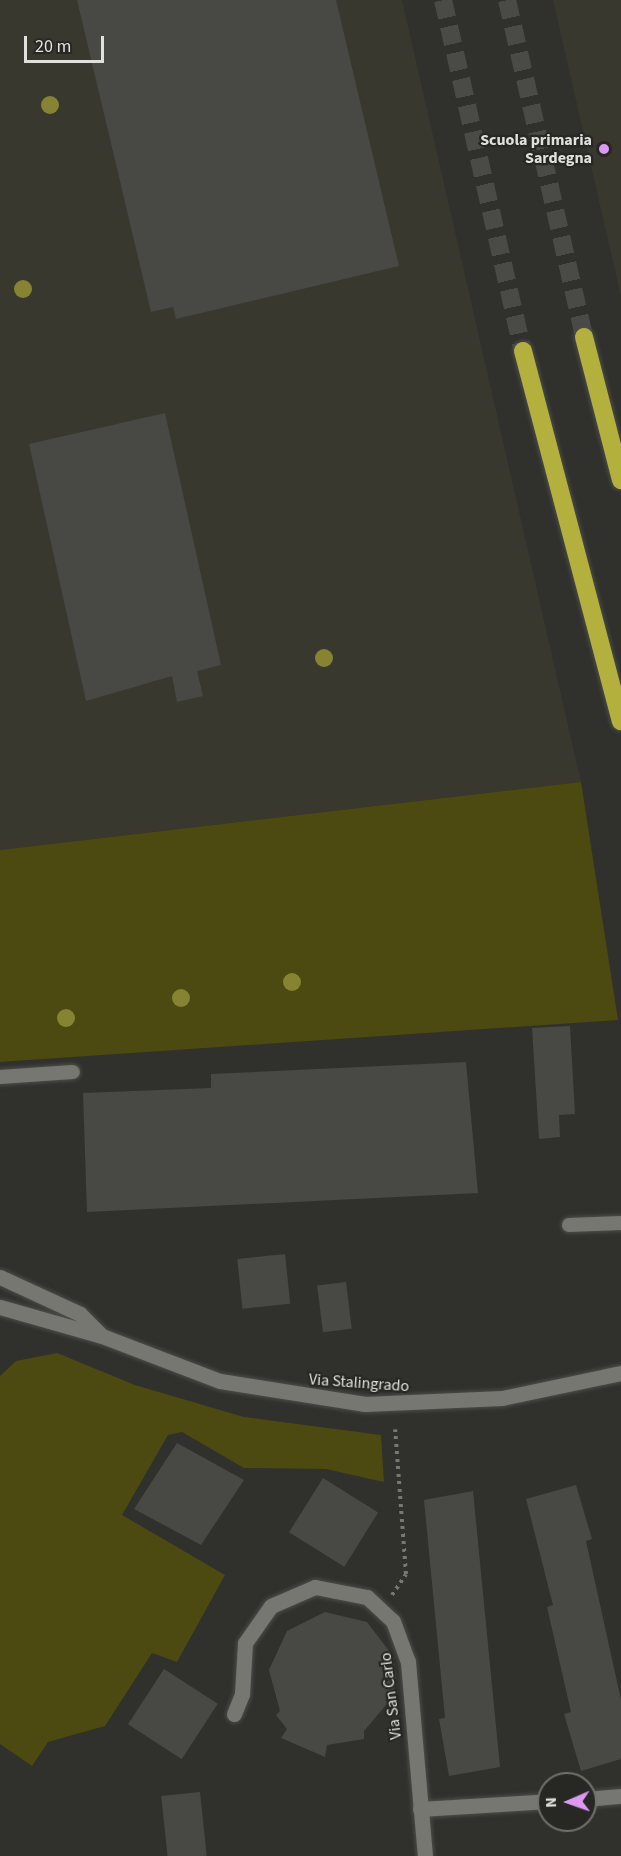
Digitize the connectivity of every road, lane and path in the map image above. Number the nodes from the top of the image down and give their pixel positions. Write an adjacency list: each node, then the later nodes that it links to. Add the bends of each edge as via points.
1 (584, 337): 3 (highway)
2 (523, 351): 4 (highway)
3 (621, 480)
4 (621, 721)
5 (73, 1072): 6 (lane)
6 (0, 1077)
7 (621, 1223): 8 (lane)
8 (569, 1225)
9 (0, 1276): 11 (main road, Via Stalingrado, via 80,1314)
10 (0, 1307): 11 (main road, Via Stalingrado)
11 (102, 1336): 12 (main road, Via Stalingrado, via 220,1381 365,1404 502,1398)
12 (621, 1373)
13 (395, 1429): 14 (path, via 406,1574)
14 (382, 1609): 15 (main road, Via San Carlo, via 333,1586 281,1598 260,1616 245,1643 242,1694); 19 (main road, Via San Carlo, via 401,1635 408,1662)
15 (234, 1714)
16 (621, 1796): 17 (main road)
17 (597, 1798)
18 (537, 1802): 19 (main road)
19 (420, 1809): 20 (main road, Via San Carlo)
20 (424, 1856)

